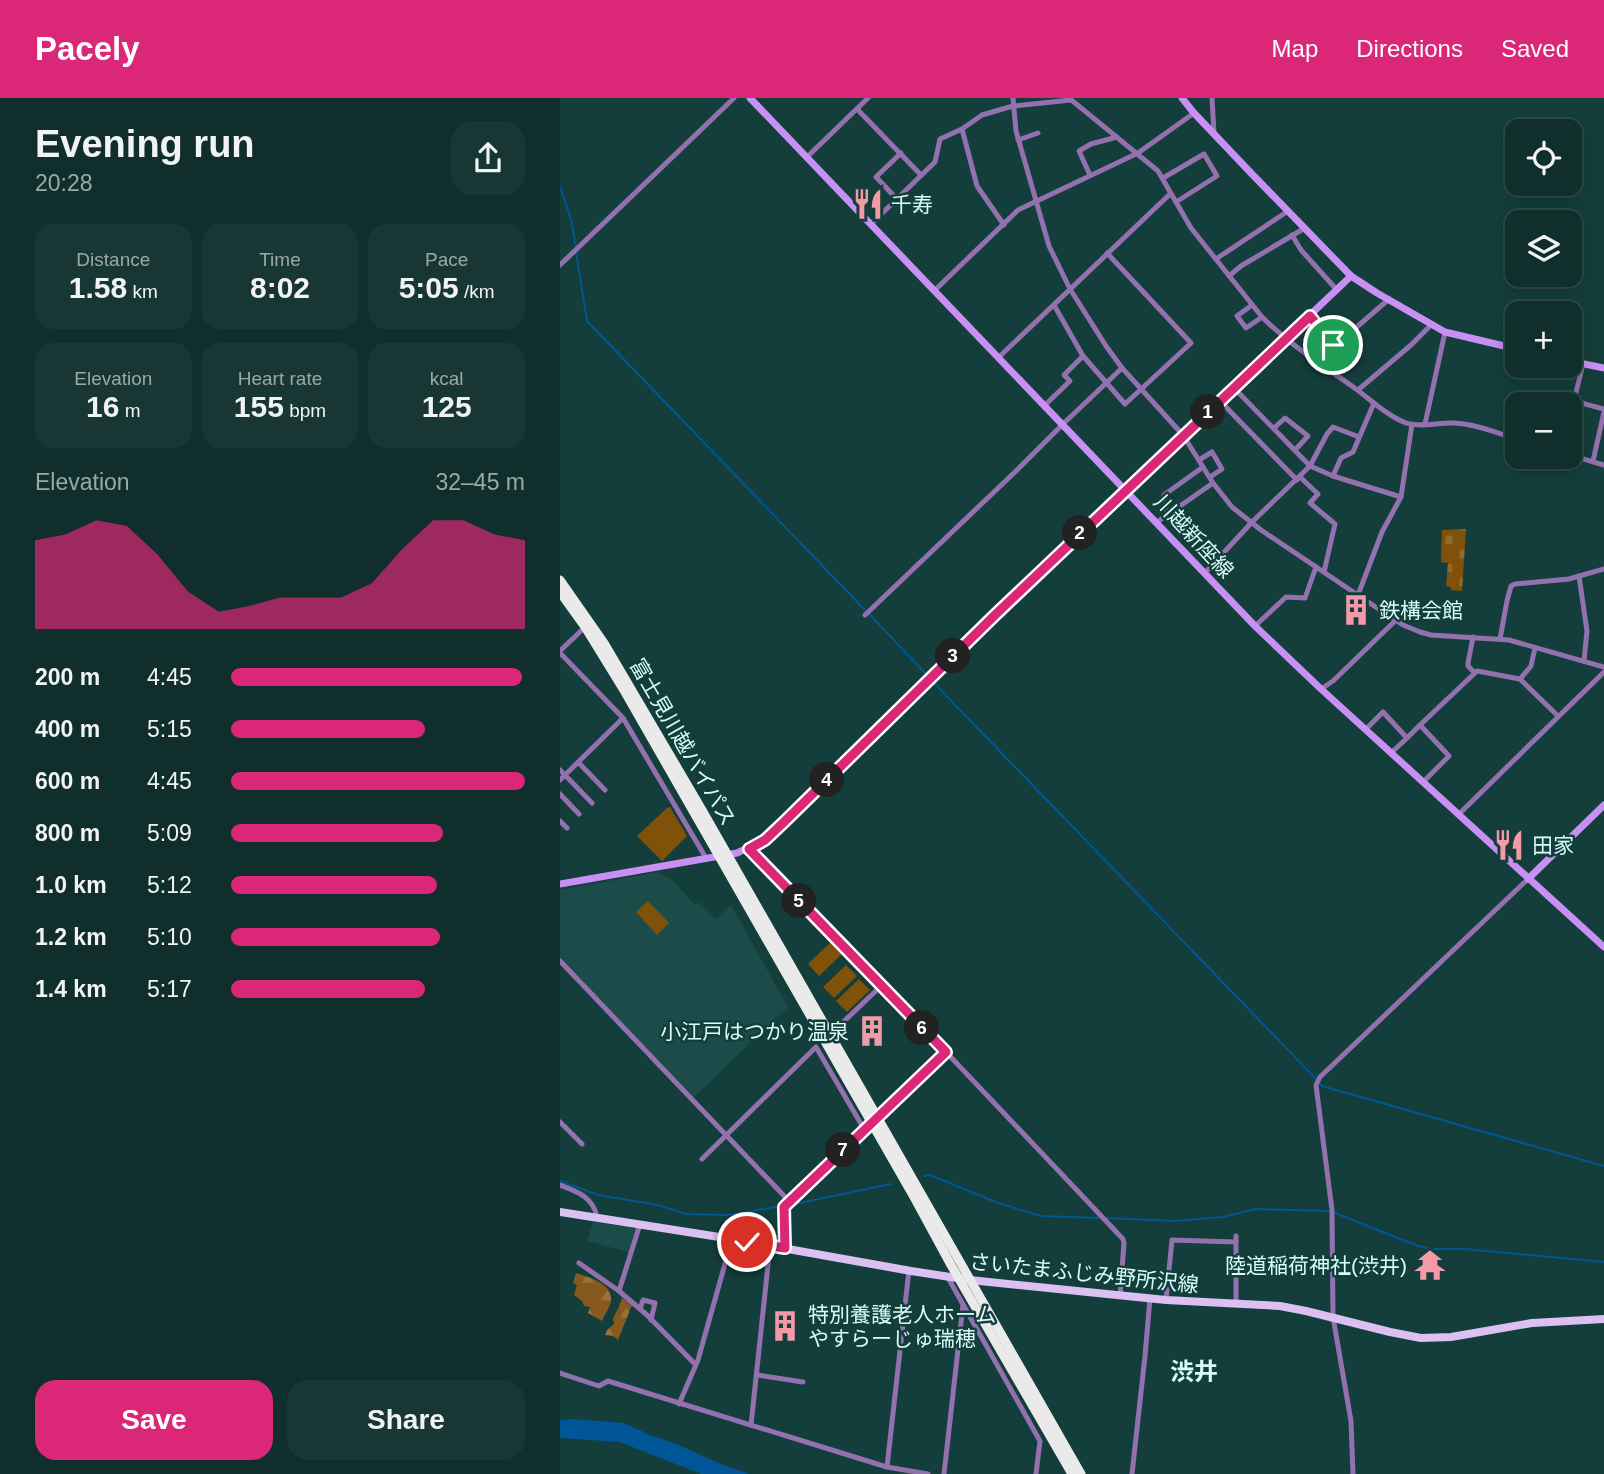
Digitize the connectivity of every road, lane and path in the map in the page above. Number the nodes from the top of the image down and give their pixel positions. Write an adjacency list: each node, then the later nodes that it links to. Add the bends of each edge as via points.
1 (734, 98): 33 (street)
2 (750, 98): 18 (street, 川越新座線)
3 (868, 98): 9 (street)
4 (1013, 98): 8 (street)
5 (1182, 98): 10 (street)
6 (1212, 98): 13 (street)
7 (1070, 99): 8 (street); 14 (street)
8 (1013, 106): 11 (street, via 982,115); 15 (street)
9 (857, 109): 16 (street); 18 (street)
10 (1194, 113): 13 (street); 17 (street)
11 (962, 128): 19 (street, via 940,139 935,162); 28 (street, via 978,186)
12 (1038, 133): 15 (street)
13 (1214, 134): 26 (street)
14 (1117, 137): 17 (street); 20 (street, via 1079,151)
15 (1018, 140): 25 (street)
16 (901, 153): 19 (street); 23 (street, via 876,177)
17 (1138, 153): 20 (street); 21 (street)
18 (807, 157): 27 (street, 川越新座線)
19 (921, 175): 23 (street)
20 (1090, 175): 25 (street)
21 (1163, 178): 22 (street); 24 (street, via 1204,153 1217,176)
22 (1170, 194): 24 (street); 31 (street)
23 (897, 199): 27 (street)
24 (1176, 202): 32 (street)
25 (1035, 203): 28 (street, via 1018,210); 36 (street)
26 (1288, 211): 29 (street); 32 (street)
27 (871, 224): 38 (street, 川越新座線)
28 (1004, 225): 38 (street)
29 (1304, 228): 30 (street); 34 (street)
30 (1292, 235): 35 (street); 37 (street)
31 (1107, 253): 36 (street); 55 (street, via 1191,343)
32 (1216, 259): 35 (street)
33 (560, 265)
34 (1352, 275): 37 (street); 39 (street)
35 (1229, 276): 41 (street)
36 (1070, 289): 40 (street); 51 (street)
37 (1337, 289): 42 (street)
38 (934, 290): 49 (street, 川越新座線)
39 (1389, 299): 42 (street, via 1335,346); 44 (street)
40 (1054, 305): 48 (street); 49 (street)
41 (1252, 305): 43 (street); 43 (street, via 1237,316 1245,328)
42 (1310, 316): 46 (street)
43 (1262, 317): 46 (street)
44 (1432, 324): 45 (street); 56 (street)
45 (1446, 332): 47 (street); 65 (street)
46 (1286, 338): 54 (street); 56 (street)
47 (1505, 346)
48 (1083, 356): 53 (street); 61 (street, via 1064,375 1070,381)
49 (999, 357): 61 (street, 川越新座線)
50 (1583, 363): 52 (street); 57 (street)
51 (1122, 368): 53 (street); 55 (street)
52 (1604, 368)
53 (1106, 382): 55 (street, via 1125,404); 63 (street)
54 (1234, 387): 58 (street); 66 (street)
55 (1141, 389): 67 (street)
56 (1358, 390): 59 (street)
57 (1576, 392)
58 (1220, 401): 67 (street); 78 (street)
59 (1374, 402): 64 (street); 69 (street)
60 (1582, 404): 62 (street)
61 (1045, 405): 63 (street, 川越新座線)
62 (1604, 411): 73 (street)
63 (1063, 424): 80 (street, 川越新座線); 93 (street)
64 (1412, 424): 65 (street); 81 (street)
65 (1425, 424): 68 (street, via 1463,424)
66 (1274, 428): 70 (street); 70 (street, via 1284,418 1308,436)
67 (1183, 435): 72 (street); 80 (street)
68 (1505, 436)
69 (1359, 437): 76 (street, via 1334,427); 77 (street, via 1353,452 1340,458)
70 (1295, 450): 76 (street)
71 (1582, 458): 73 (street)
72 (1199, 460): 75 (street); 79 (street, via 1212,452 1222,469)
73 (1593, 461): 74 (street)
74 (1604, 465)
75 (1203, 467): 79 (street); 82 (street, via 1164,495)
76 (1310, 467): 77 (street); 78 (street)
77 (1333, 476): 81 (street)
78 (1298, 479): 84 (street); 87 (street, via 1318,494 1310,503 1335,524)
79 (1211, 480): 82 (street); 84 (street, via 1232,507)
80 (1126, 489): 83 (street, 川越新座線); 123 (street, via 783,823)
81 (1401, 497): 92 (street)
82 (1167, 513): 83 (street)
83 (1157, 522): 88 (street, 川越新座線)
84 (1252, 522): 85 (street); 88 (street)
85 (1316, 566): 87 (street); 95 (street, via 1305,597 1286,597)
86 (1604, 569): 89 (street)
87 (1324, 572): 92 (street)
88 (1205, 573): 95 (street, 川越新座線)
89 (1579, 576): 98 (street, via 1511,586); 101 (street, via 1587,631)
90 (560, 580): 124 (highway, 富士見川越バイパス, via 604,643)
91 (560, 592): 96 (highway, 富士見川越バイパス)
92 (1358, 595): 94 (street)
93 (864, 615)
94 (1396, 620): 97 (street, via 1431,635); 105 (street)
95 (1255, 625): 105 (street, 川越新座線)
96 (585, 627): 100 (street); 125 (highway, 富士見川越バイパス)
97 (1473, 637): 98 (street); 103 (street, via 1468,667)
98 (1500, 639): 99 (street)
99 (1535, 648): 101 (street); 104 (street, via 1531,666)
100 (560, 652): 107 (street)
101 (1584, 661): 102 (street)
102 (1604, 669): 106 (street)
103 (1474, 672): 104 (street); 108 (street)
104 (1520, 679): 106 (street)
105 (1321, 690): 109 (street, 川越新座線)
106 (1558, 716): 120 (street)
107 (623, 718): 112 (street); 126 (street)
108 (1420, 725): 110 (street); 114 (street, via 1449,756)
109 (1366, 729): 110 (street, via 1383,712); 111 (street, 川越新座線)
110 (1407, 738): 111 (street)
111 (1391, 753): 114 (street, 川越新座線)
112 (578, 762): 113 (street); 115 (street)
113 (562, 775): 117 (street)
114 (1423, 782): 120 (street, 川越新座線)
115 (605, 790)
116 (560, 794): 119 (street)
117 (592, 803)
118 (1604, 805): 127 (street)
119 (579, 814)
120 (1458, 815): 127 (street, 川越新座線)
121 (560, 821): 122 (street)
122 (567, 828)
123 (749, 849): 124 (street); 133 (street)
124 (728, 855): 125 (street); 137 (highway, 富士見川越バイパス)
125 (718, 856): 126 (street); 137 (highway, 富士見川越バイパス)
126 (706, 859): 128 (street)
127 (1528, 879): 130 (street, 川越新座線); 161 (street, via 1319,1079 1315,1092 1332,1210)
128 (560, 884)
129 (1604, 933): 130 (street)
130 (1597, 940): 131 (street, 川越新座線)
131 (1604, 947)
132 (560, 961): 138 (street)
133 (881, 986): 134 (street); 135 (street)
134 (839, 1026)
135 (946, 1052): 137 (street); 155 (street, via 1123,1239)
136 (560, 1122): 139 (street)
137 (871, 1123): 138 (street, via 817,1047); 142 (street); 152 (highway, 富士見川越バイパス); 153 (highway, 富士見川越バイパス)
138 (725, 1136): 140 (street); 142 (street)
139 (582, 1144)
140 (702, 1159)
141 (560, 1185): 144 (street, via 586,1197)
142 (790, 1202): 148 (street, via 784,1207)
143 (560, 1212): 144 (main road, さいたまふじみ野所沢線)
144 (597, 1217): 145 (main road, さいたまふじみ野所沢線)
145 (640, 1224): 146 (main road, さいたまふじみ野所沢線); 154 (street)
146 (732, 1239): 147 (main road, さいたまふじみ野所沢線); 164 (street)
147 (771, 1246): 148 (main road, さいたまふじみ野所沢線); 166 (street)
148 (785, 1248): 150 (main road, さいたまふじみ野所沢線)
149 (579, 1263): 154 (street)
150 (908, 1270): 151 (main road, さいたまふじみ野所沢線); 170 (street)
151 (947, 1276): 152 (main road, さいたまふじみ野所沢線); 159 (street)
152 (958, 1278): 153 (main road, さいたまふじみ野所沢線); 174 (highway, 富士見川越バイパス)
153 (970, 1280): 155 (main road, さいたまふじみ野所沢線); 175 (highway, 富士見川越バイパス)
154 (619, 1291): 160 (street)
155 (1120, 1296): 156 (main road, さいたまふじみ野所沢線)
156 (1150, 1298): 157 (main road, さいたまふじみ野所沢線); 176 (street)
157 (1166, 1300): 158 (main road, さいたまふじみ野所沢線); 158 (street, via 1172,1240 1236,1239)
158 (1236, 1304): 161 (main road, さいたまふじみ野所沢線, via 1280,1306)
159 (963, 1305): 172 (street); 173 (street, via 1040,1441)
160 (640, 1309): 163 (street); 163 (street, via 643,1300 655,1303)
161 (1333, 1317): 162 (main road, さいたまふじみ野所沢線, via 1404,1335 1442,1338 1532,1323); 177 (street, via 1351,1421)
162 (1604, 1319)
163 (651, 1320): 164 (street)
164 (695, 1364): 168 (street)
165 (560, 1373): 168 (street, via 599,1386 608,1381)
166 (757, 1375): 167 (street); 169 (street)
167 (803, 1382)
168 (679, 1404): 169 (street)
169 (751, 1425): 170 (street)
170 (887, 1467): 171 (street)
171 (928, 1474)
172 (944, 1474)
173 (1036, 1474)
174 (1072, 1474)
175 (1081, 1474)
176 (1132, 1474)
177 (1353, 1474)

